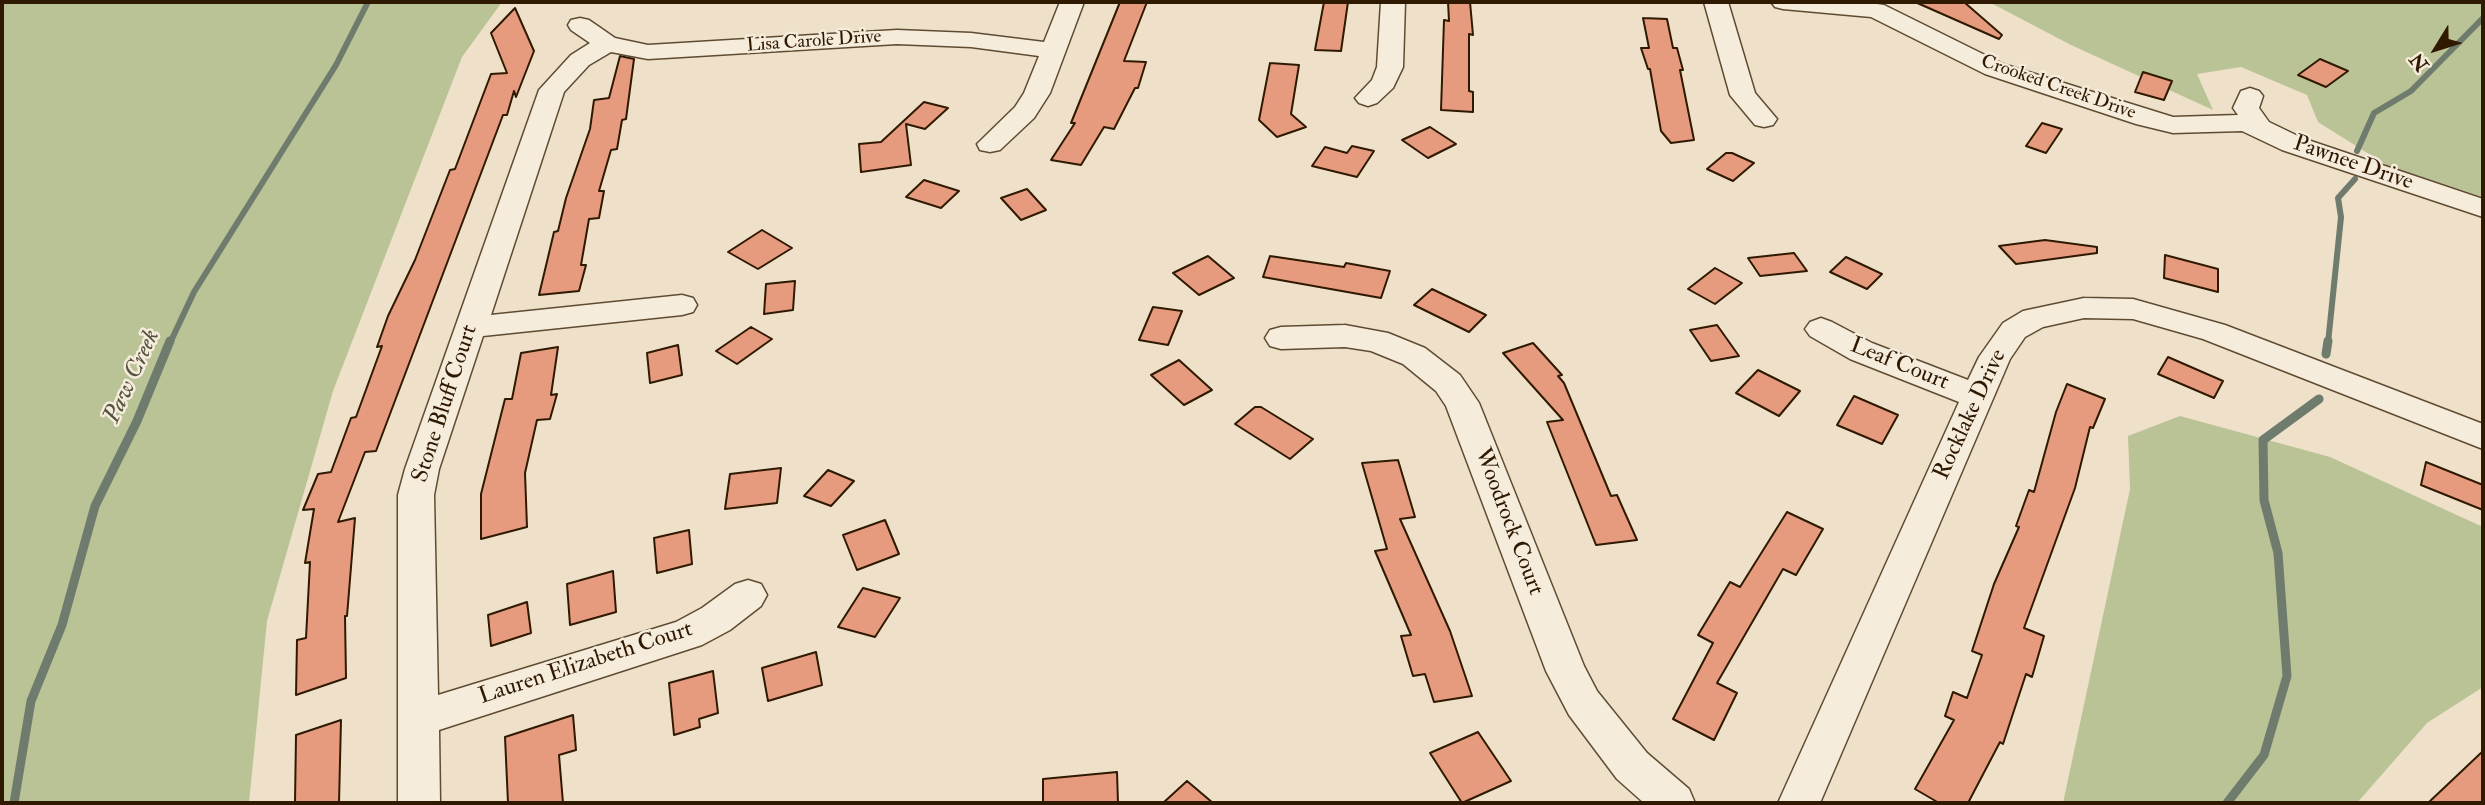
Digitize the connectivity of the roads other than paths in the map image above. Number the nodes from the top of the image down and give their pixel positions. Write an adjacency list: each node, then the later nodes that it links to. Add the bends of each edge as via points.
1 (1072, 2): 7 (street)
2 (1393, 2): 9 (street, via 1390,67 1384,83)
3 (1716, 2): 10 (street, via 1743,95)
4 (1783, 2): 5 (street, Crooked Creek Drive)
5 (1867, 5): 11 (street, Crooked Creek Drive, via 1994,69 2145,118 2173,125 2244,123)
6 (593, 35): 7 (street, Lisa Carole Drive, via 648,52 922,37); 15 (street, Stone Bluff Court, via 580,60 552,90)
7 (1054, 51): 12 (street, via 1025,112)
8 (2250, 96): 11 (street, via 2246,108)
9 (1368, 98)
10 (1764, 119)
11 (2259, 128): 13 (street, Pawnee Drive, via 2305,149)
12 (990, 144)
13 (2483, 208)
14 (682, 305): 15 (street)
15 (471, 327): 21 (street, Stone Bluff Court, via 416,495)
16 (1821, 329): 18 (street, Leaf Court, via 1861,351)
17 (1280, 338): 23 (street, Woodrock Court, via 1345,336 1377,341 1414,356 1448,383 1462,403 1566,671 1583,703 1632,766)
18 (1978, 397): 19 (street, Rocklake Drive, via 2005,341 2034,318 2084,308 2133,309 2214,332); 24 (street, Rocklake Drive)
19 (2483, 437)
20 (748, 595): 21 (street, Lauren Elizabeth Court, via 688,634)
21 (418, 719): 22 (street, Stone Bluff Court)
22 (419, 803)
23 (1674, 803)
24 (1799, 803)

